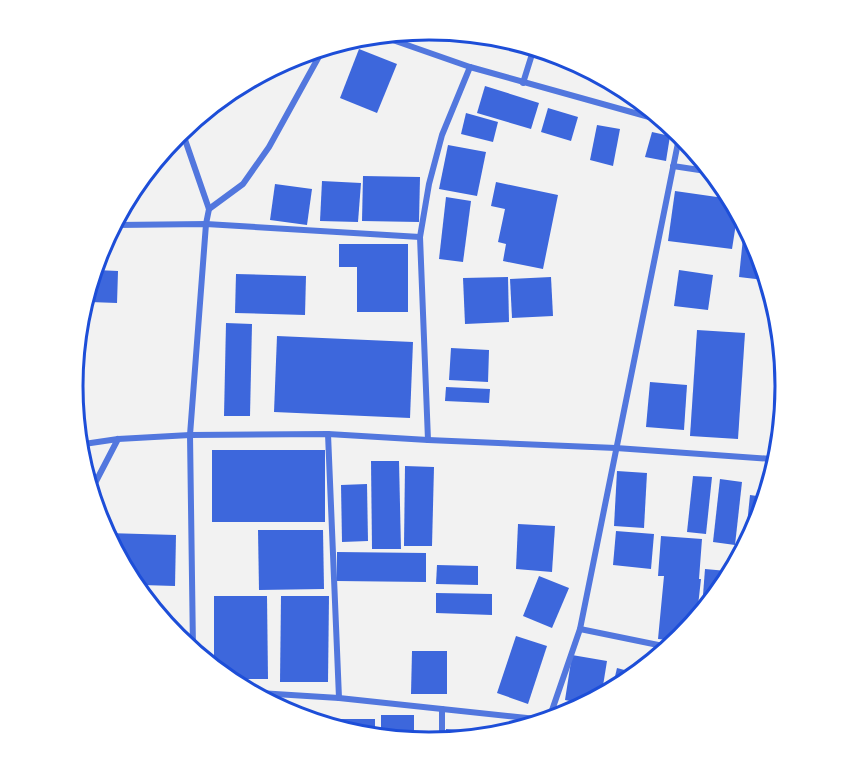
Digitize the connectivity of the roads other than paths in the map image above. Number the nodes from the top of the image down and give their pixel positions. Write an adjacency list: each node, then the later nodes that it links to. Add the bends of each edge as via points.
1 (398, 42): 4 (street)
2 (532, 56): 5 (street)
3 (317, 59): 11 (street, via 269,147 243,184)
4 (470, 67): 5 (street); 14 (street, via 442,135)
5 (524, 83): 6 (street)
6 (645, 116)
7 (186, 141): 11 (street)
8 (677, 145): 9 (street)
9 (673, 166): 10 (street); 20 (street)
10 (699, 170)
11 (209, 209): 12 (street)
12 (206, 224): 13 (street); 14 (street); 16 (street)
13 (123, 225)
14 (420, 237): 18 (street)
15 (328, 434): 16 (street); 18 (street); 27 (street)
16 (190, 435): 17 (street); 24 (street)
17 (118, 439): 19 (street); 22 (street)
18 (428, 440): 20 (street)
19 (88, 443)
20 (616, 448): 21 (street); 23 (street)
21 (768, 459)
22 (96, 480)
23 (580, 629): 25 (street); 29 (street)
24 (193, 639)
25 (660, 645)
26 (270, 694): 27 (street)
27 (339, 698): 28 (street)
28 (442, 709): 30 (street); 31 (street)
29 (552, 710)
30 (529, 718)
31 (442, 732)

